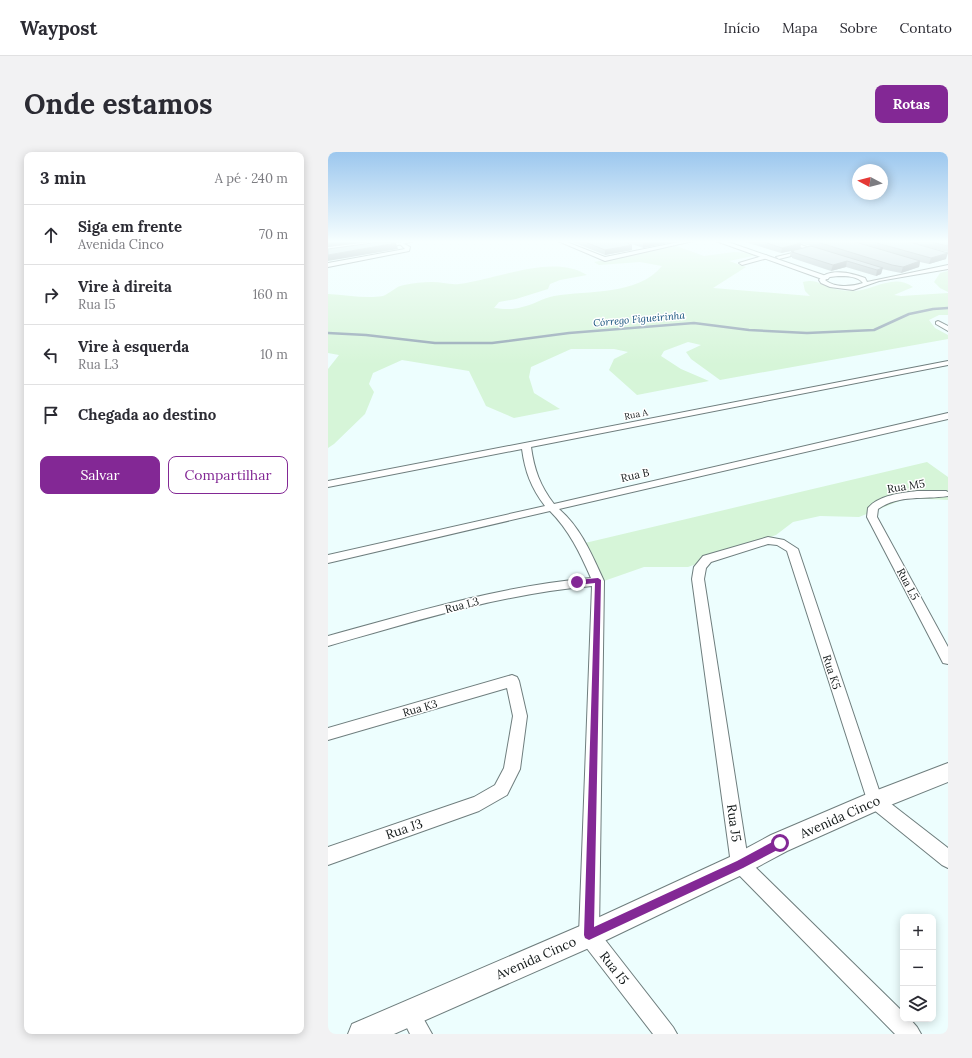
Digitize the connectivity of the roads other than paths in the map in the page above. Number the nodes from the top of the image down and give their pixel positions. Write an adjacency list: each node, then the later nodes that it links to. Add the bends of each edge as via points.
1 (824, 282): 2 (street, via 839,287 860,287)
2 (865, 282)
3 (938, 324): 4 (street)
4 (948, 328)
5 (948, 362): 7 (street, Rua A)
6 (948, 416): 10 (street, Rua B)
7 (526, 445): 8 (street, Rua A); 10 (street, via 533,483)
8 (328, 484)
9 (947, 492): 11 (street, Rua M5, via 890,498)
10 (552, 507): 12 (street, Rua B); 14 (street, via 566,521 584,548)
11 (872, 508): 16 (street, Rua L5, via 872,517)
12 (328, 559)
13 (700, 567): 20 (street, Rua K5, via 707,559 768,540 780,542 792,549); 23 (street, Rua J5, via 698,579)
14 (598, 580): 15 (street, Rua L3, via 536,588 478,600); 24 (street)
15 (328, 641)
16 (948, 659)
17 (512, 681): 18 (street, Rua K3); 21 (street, Rua J3, via 520,716 512,769 501,790 479,803)
18 (328, 734)
19 (948, 772): 20 (street, Avenida Cinco)
20 (875, 801): 22 (street); 23 (street, Avenida Cinco, via 780,843)
21 (328, 856)
22 (948, 860)
23 (740, 864): 24 (street, Avenida Cinco); 28 (street)
24 (589, 935): 25 (street, Avenida Cinco); 27 (street, Rua I5)
25 (416, 1024): 26 (street, Avenida Cinco)
26 (362, 1034)
27 (666, 1034)
28 (910, 1034)

